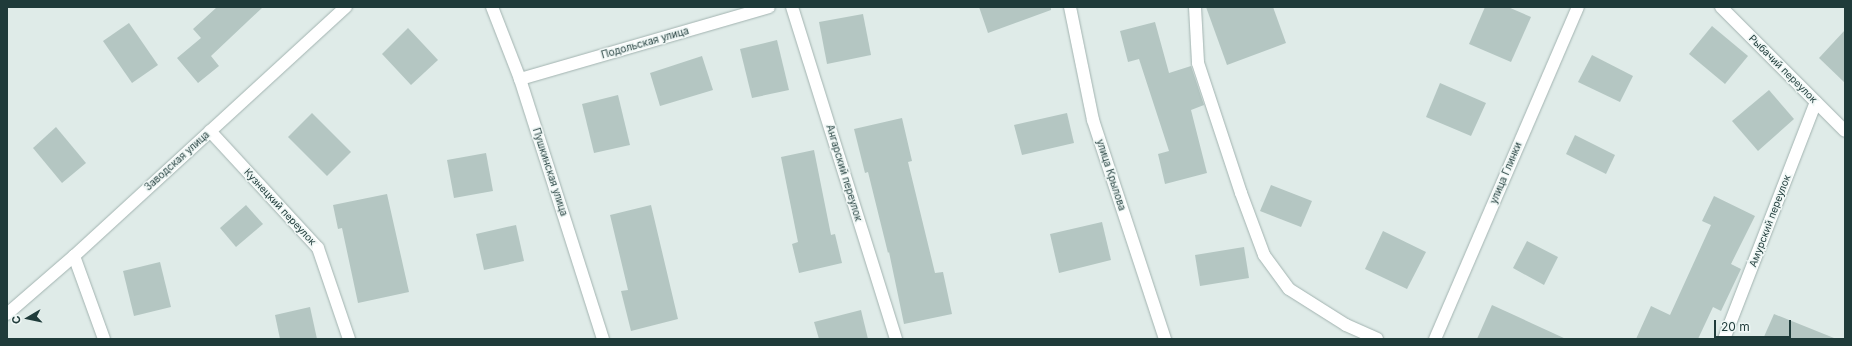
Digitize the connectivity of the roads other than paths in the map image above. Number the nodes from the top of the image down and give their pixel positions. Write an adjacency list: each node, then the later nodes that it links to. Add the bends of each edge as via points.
1 (346, 7): 11 (street, Заводская улица)
2 (492, 7): 9 (street, Пушкинская улица)
3 (769, 7): 9 (street, Подольская улица)
4 (792, 7): 18 (street, Ангарский переулок)
5 (1070, 7): 19 (street, улица Крылова, via 1093,120)
6 (1195, 7): 20 (street, via 1198,63 1264,255 1289,289 1346,325)
7 (1578, 7): 21 (street, улица Глинки)
8 (1721, 7): 10 (street, Рыбачий переулок)
9 (520, 79): 17 (street, Пушкинская улица)
10 (1816, 102): 12 (street, Рыбачий переулок); 22 (street, Амурский переулок)
11 (210, 131): 13 (street, Заводская улица); 16 (street, Кузнецкий переулок, via 318,248)
12 (1845, 131)
13 (74, 256): 14 (street, Заводская улица); 15 (street)
14 (7, 314)
15 (104, 339)
16 (349, 339)
17 (603, 339)
18 (896, 339)
19 (1165, 339)
20 (1378, 339)
21 (1435, 339)
22 (1724, 339)

